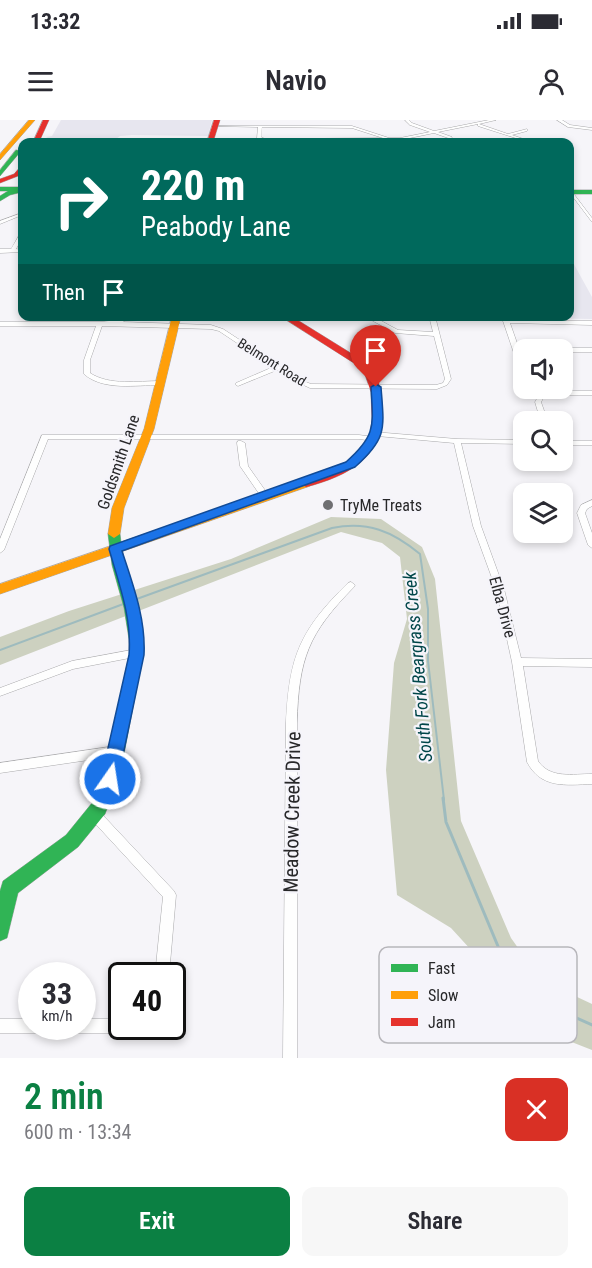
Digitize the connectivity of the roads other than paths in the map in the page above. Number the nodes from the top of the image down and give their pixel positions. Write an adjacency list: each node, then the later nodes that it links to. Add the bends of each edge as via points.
1 (23, 120): 23 (main road)
2 (32, 120): 25 (main road)
3 (45, 120): 15 (main road); 16 (main road)
4 (407, 120): 13 (street)
5 (465, 120): 9 (street)
6 (494, 120): 9 (street)
7 (559, 120): 11 (street, via 572,127)
8 (216, 123): 10 (street); 17 (main road)
9 (476, 124): 13 (street); 14 (street)
10 (260, 127): 18 (street); 19 (street, via 351,127)
11 (592, 129)
12 (526, 130): 14 (street)
13 (435, 132): 20 (street); 21 (street)
14 (510, 134): 22 (street)
15 (29, 138)
16 (38, 138)
17 (211, 138)
18 (259, 138)
19 (387, 138)
20 (404, 138)
21 (451, 138)
22 (520, 138)
23 (0, 143)
24 (18, 154): 27 (main road)
25 (0, 158)
26 (18, 172): 27 (main road)
27 (0, 186): 28 (main road)
28 (18, 188)
29 (592, 190): 30 (main road)
30 (574, 191)
31 (574, 195): 33 (street)
32 (18, 216): 34 (street)
33 (592, 221)
34 (0, 223)
35 (18, 242): 37 (street)
36 (0, 250): 37 (street)
37 (13, 250): 38 (street)
38 (18, 251)
39 (121, 321): 46 (street)
40 (176, 321): 46 (street, Belmont Road); 51 (street, Belmont Road, via 218,328); 52 (main road, Goldsmith Lane)
41 (292, 321): 54 (main road, via 367,367)
42 (376, 321): 47 (street, via 397,332)
43 (433, 321): 47 (street, Belmont Road)
44 (592, 323): 48 (street, via 506,321)
45 (0, 324): 46 (street, Belmont Road)
46 (100, 324): 52 (street, via 87,360 90,377 113,383)
47 (436, 334): 54 (street, Belmont Road, via 446,384)
48 (515, 339)
49 (573, 350): 50 (street)
50 (592, 350)
51 (278, 367): 53 (street); 54 (street, Belmont Road, via 310,386)
52 (160, 382): 57 (main road, Goldsmith Lane)
53 (238, 384)
54 (376, 387): 58 (main road, via 380,422)
55 (592, 393): 56 (street, via 541,396 538,402)
56 (541, 411)
57 (147, 435): 58 (street); 67 (main road, Goldsmith Lane, via 117,510); 68 (street, via 45,436)
58 (376, 436): 59 (street); 64 (main road, via 356,461 342,469)
59 (458, 441): 60 (street); 72 (street, Elba Drive, via 477,526 500,589)
60 (513, 442)
61 (241, 443): 64 (street, via 244,466)
62 (573, 443): 63 (street)
63 (592, 443)
64 (265, 496): 67 (main road)
65 (592, 503): 66 (street, via 581,513)
66 (591, 542)
67 (115, 549): 70 (main road); 71 (main road, Goldsmith Lane, via 134,612)
68 (0, 550)
69 (351, 585): 84 (street, Meadow Creek Drive, via 310,634 296,675)
70 (0, 589)
71 (137, 652): 74 (street, via 72,665); 75 (main road, Goldsmith Lane)
72 (517, 662): 73 (street); 77 (street, Elba Drive, via 533,762 541,773 558,779)
73 (592, 663)
74 (0, 692)
75 (116, 751): 76 (street); 78 (main road, Goldsmith Lane, via 105,796)
76 (0, 768)
77 (592, 779)
78 (95, 815): 79 (main road, Goldsmith Lane, via 39,868); 81 (street, via 170,895)
79 (5, 888): 80 (main road, Goldsmith Lane)
80 (0, 931)
81 (163, 962)
82 (0, 1026): 83 (street)
83 (108, 1026)
84 (290, 1058)

